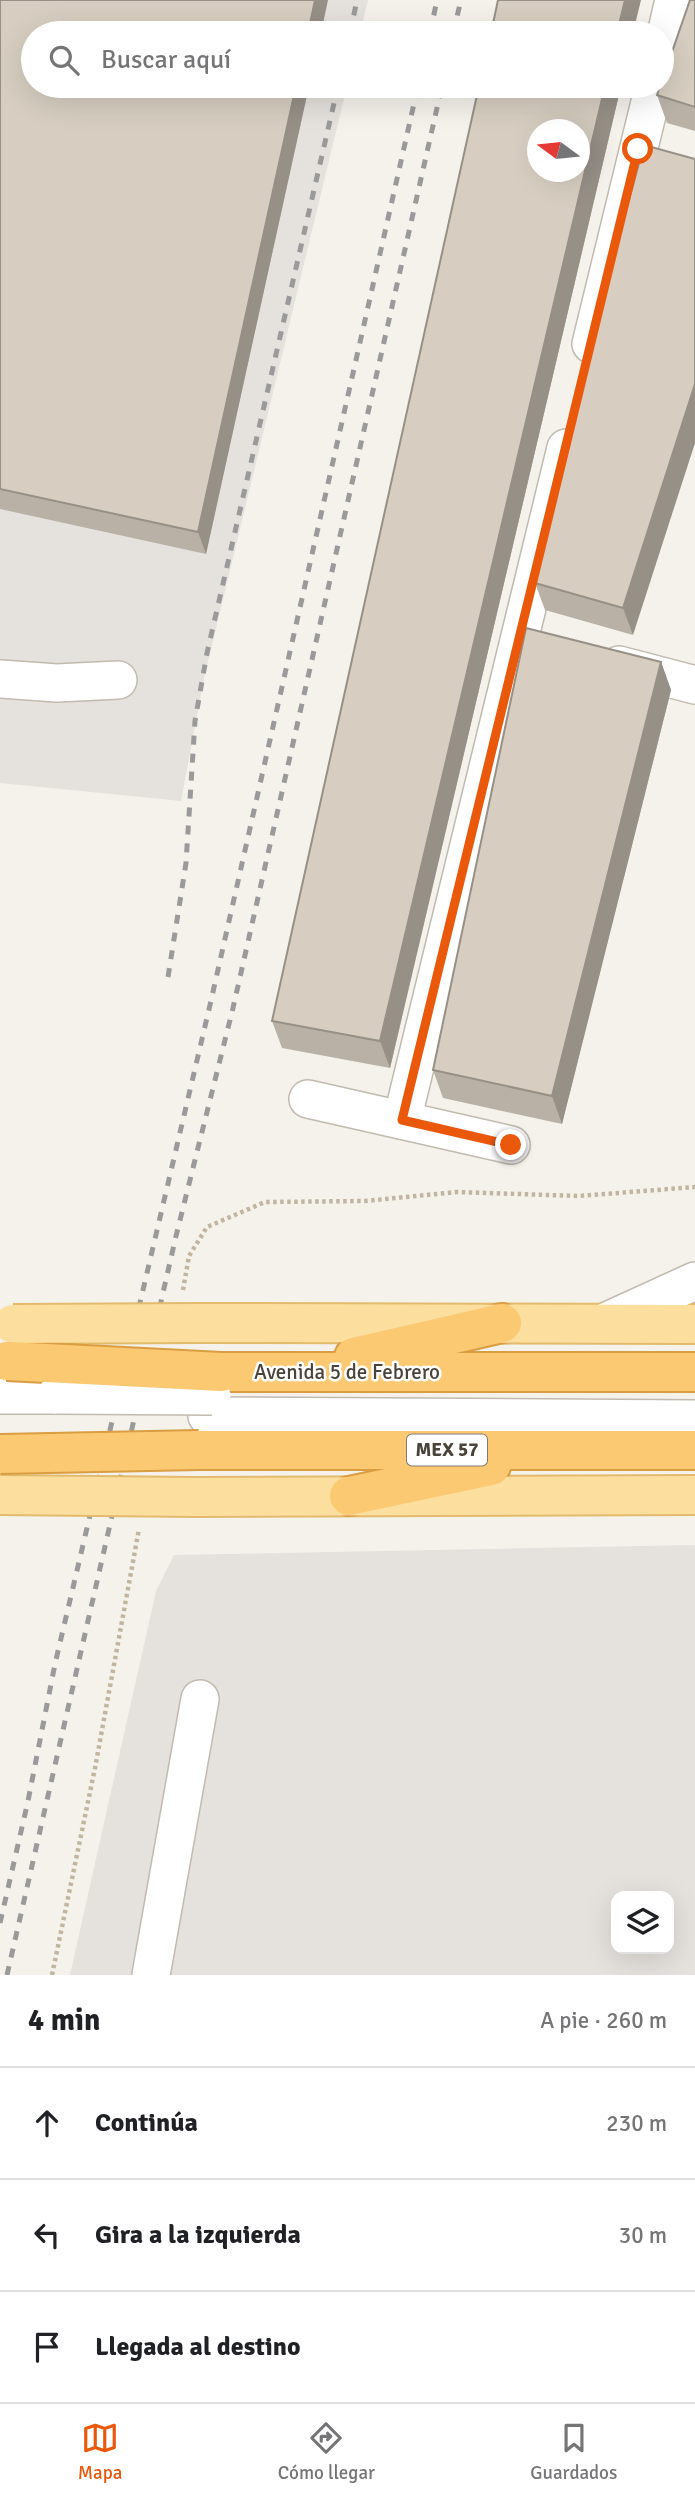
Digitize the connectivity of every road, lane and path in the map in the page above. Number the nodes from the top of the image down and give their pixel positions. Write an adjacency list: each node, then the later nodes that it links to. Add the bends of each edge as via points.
1 (674, 0): 2 (street)
2 (669, 21)
3 (654, 98): 4 (street, via 655,153)
4 (582, 380)
5 (572, 420): 11 (street, via 533,641)
6 (587, 656): 9 (street)
7 (0, 679): 8 (street, via 57,684)
8 (118, 680)
9 (695, 685)
10 (308, 1099): 11 (street)
11 (402, 1120): 12 (street)
12 (511, 1145)
13 (695, 1281): 15 (street)
14 (502, 1323): 15 (main road); 16 (main road, bridge); 19 (highway)
15 (603, 1323): 17 (main road)
16 (7, 1324)
17 (695, 1324)
18 (0, 1362): 24 (highway, Avenida 5 de Febrero / MEX 57, bridge)
19 (286, 1372): 20 (highway, Avenida 5 de Febrero / MEX 57); 24 (highway, Avenida 5 de Febrero / MEX 57)
20 (695, 1372)
21 (0, 1395): 23 (street)
22 (695, 1399): 24 (street)
23 (54, 1407): 24 (street, bridge); 26 (street)
24 (210, 1408): 25 (street); 27 (highway, Avenida 5 de Febrero / MEX 57); 29 (highway, Avenida 5 de Febrero / MEX 57, bridge)
25 (695, 1419)
26 (0, 1420)
27 (564, 1450): 28 (highway, Avenida 5 de Febrero / MEX 57); 32 (highway)
28 (695, 1450)
29 (0, 1454)
30 (695, 1495): 32 (main road)
31 (0, 1496): 32 (main road, bridge)
32 (349, 1496)
33 (200, 1699): 34 (street)
34 (151, 1975)

